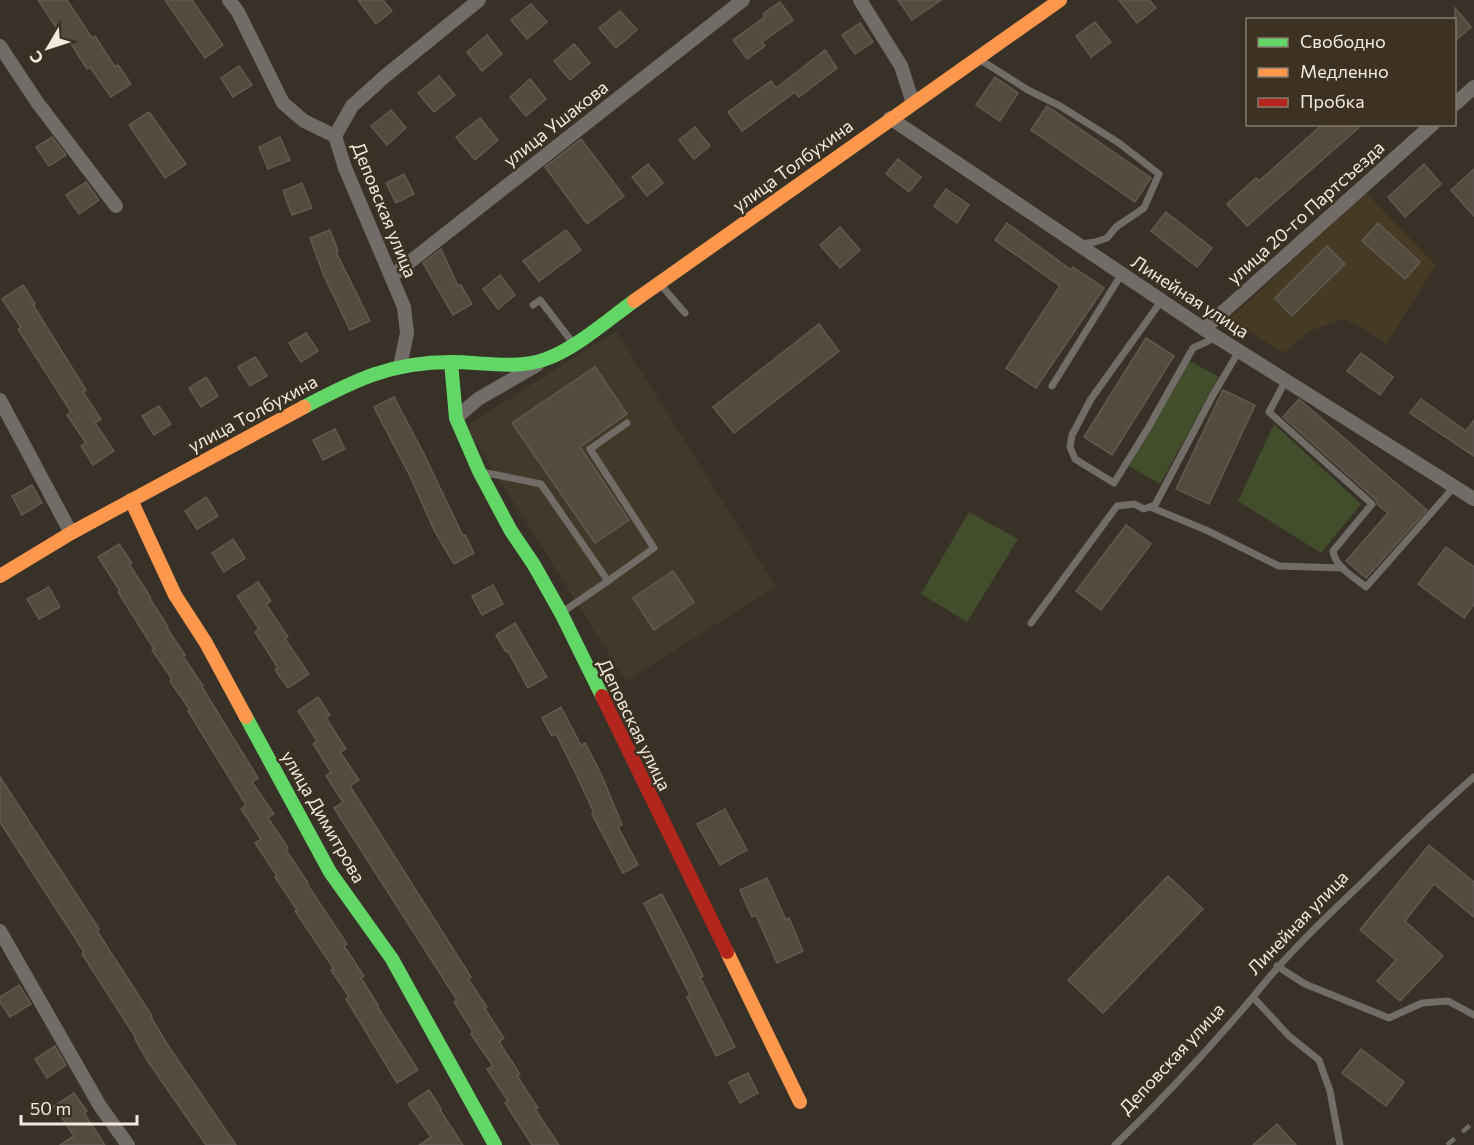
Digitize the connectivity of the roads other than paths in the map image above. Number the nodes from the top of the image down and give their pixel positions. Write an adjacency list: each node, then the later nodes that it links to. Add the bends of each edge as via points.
1 (229, 0): 13 (street, Деповская улица, via 284,103 304,121)
2 (479, 0): 13 (street, via 351,106)
3 (743, 0): 17 (street, улица Ушакова)
4 (860, 0): 9 (street, via 901,66)
5 (1060, 0): 7 (street, улица Толбухина)
6 (0, 45): 14 (street)
7 (979, 59): 9 (street, улица Толбухина); 15 (lane, via 1119,143 1159,174 1144,208 1116,226 1107,238)
8 (1474, 87): 10 (street)
9 (913, 103): 11 (street, улица Толбухина)
10 (1456, 104)
11 (890, 118): 15 (street, Линейная улица); 18 (street, улица Толбухина)
12 (1430, 126): 22 (street, улица 20-го Партсъезда)
13 (335, 136): 17 (street, Деповская улица)
14 (116, 206)
15 (1077, 244): 16 (street, Линейная улица)
16 (1122, 275): 19 (street, Линейная улица); 30 (lane)
17 (392, 276): 28 (street, Деповская улица, via 404,307 407,333)
18 (660, 284): 21 (lane); 24 (street, улица Толбухина)
19 (1162, 300): 22 (street, Линейная улица); 23 (lane, via 1090,399 1072,435 1070,447 1075,459 1113,483 1192,348)
20 (533, 305): 24 (lane, via 540,300)
21 (685, 313)
22 (1204, 329): 23 (street, Линейная улица)
23 (1217, 337): 25 (street, Линейная улица)
24 (575, 345): 26 (street, улица Толбухина)
25 (1239, 351): 29 (street, Линейная улица); 38 (lane, via 1155,505)
26 (545, 360): 27 (street, улица Толбухина, via 481,365); 32 (street, улица Толбухина, via 478,399)
27 (451, 362): 28 (street, улица Толбухина); 32 (street, Деповская улица)
28 (400, 366): 36 (street, улица Толбухина, via 373,373 334,391)
29 (1286, 380): 35 (street, Линейная улица); 40 (lane, via 1269,412 1372,504 1333,551)
30 (1052, 386)
31 (0, 400): 39 (street)
32 (456, 418): 34 (street, Деповская улица)
33 (627, 423): 42 (lane, via 590,449 654,548)
34 (479, 471): 42 (lane, via 541,484); 43 (street, Деповская улица)
35 (1454, 486): 37 (street, Линейная улица); 40 (lane, via 1366,587)
36 (131, 500): 39 (street, улица Толбухина); 52 (street, улица Димитрова, via 176,595 330,872 392,959)
37 (1474, 500)
38 (1150, 507): 40 (lane, via 1279,566); 44 (lane, via 1117,506)
39 (72, 533): 41 (street, улица Толбухина)
40 (1343, 568)
41 (0, 576)
42 (608, 581): 43 (lane)
43 (561, 613): 50 (street, Деповская улица)
44 (1031, 623)
45 (1474, 777): 47 (lane, Линейная улица)
46 (0, 931): 51 (street, via 100,1106)
47 (1278, 966): 48 (lane, Линейная улица); 49 (lane, via 1305,984 1389,1018 1422,1003 1448,1002)
48 (1253, 997): 53 (lane, Деповская улица, via 1209,1050); 54 (lane, Линейная улица, via 1289,1036 1319,1060 1330,1091)
49 (1474, 1015)
50 (800, 1102)
51 (128, 1145)
52 (495, 1145)
53 (1115, 1145)
54 (1340, 1145)

